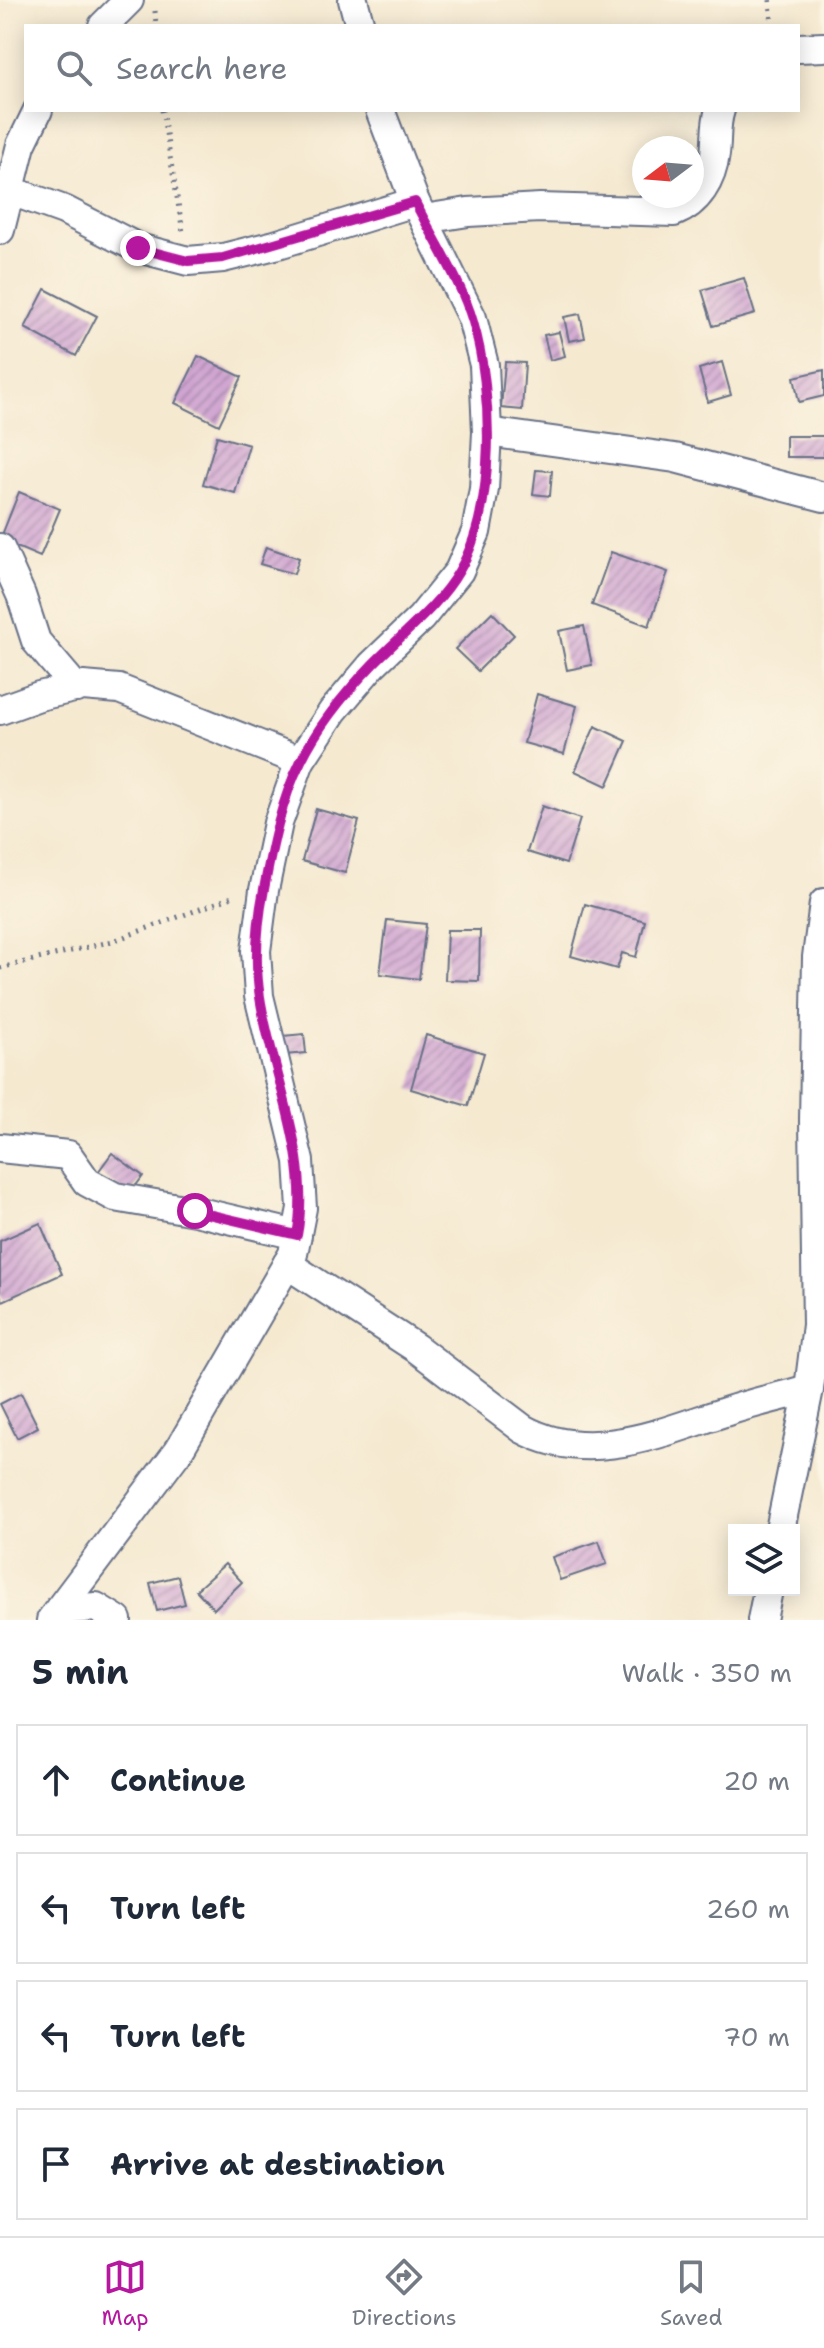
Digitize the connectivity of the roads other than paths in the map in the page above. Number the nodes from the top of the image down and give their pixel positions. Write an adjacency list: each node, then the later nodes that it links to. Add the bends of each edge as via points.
1 (129, 0): 3 (street)
2 (353, 0): 4 (street)
3 (105, 24)
4 (359, 24)
5 (824, 47): 6 (street)
6 (800, 48)
7 (37, 112): 10 (street)
8 (381, 112): 11 (street)
9 (720, 112): 11 (street, via 715,159 698,198 674,212)
10 (6, 189): 11 (street, via 64,210 138,248 188,261 223,258); 12 (street)
11 (419, 211): 13 (street, via 472,318 484,365)
12 (0, 230)
13 (487, 432): 14 (street, via 675,458); 18 (street, via 476,532 459,571 333,711)
14 (824, 497)
15 (0, 548): 16 (street, via 36,641)
16 (76, 688): 17 (street); 18 (street, via 119,689)
17 (0, 710)
18 (300, 761): 21 (street, via 278,823 256,951 259,996 299,1161 302,1208)
19 (824, 903): 23 (street, via 817,957 814,1121 817,1325)
20 (0, 1148): 21 (street, via 68,1155 87,1182 115,1197)
21 (297, 1235): 22 (street)
22 (287, 1264): 23 (street, via 416,1348 523,1429 571,1447 652,1437); 25 (street, via 179,1450)
23 (809, 1389): 24 (street)
24 (781, 1524)
25 (93, 1564): 27 (street); 28 (street)
26 (767, 1596): 29 (street)
27 (108, 1614): 28 (street)
28 (55, 1615)
29 (762, 1620)

